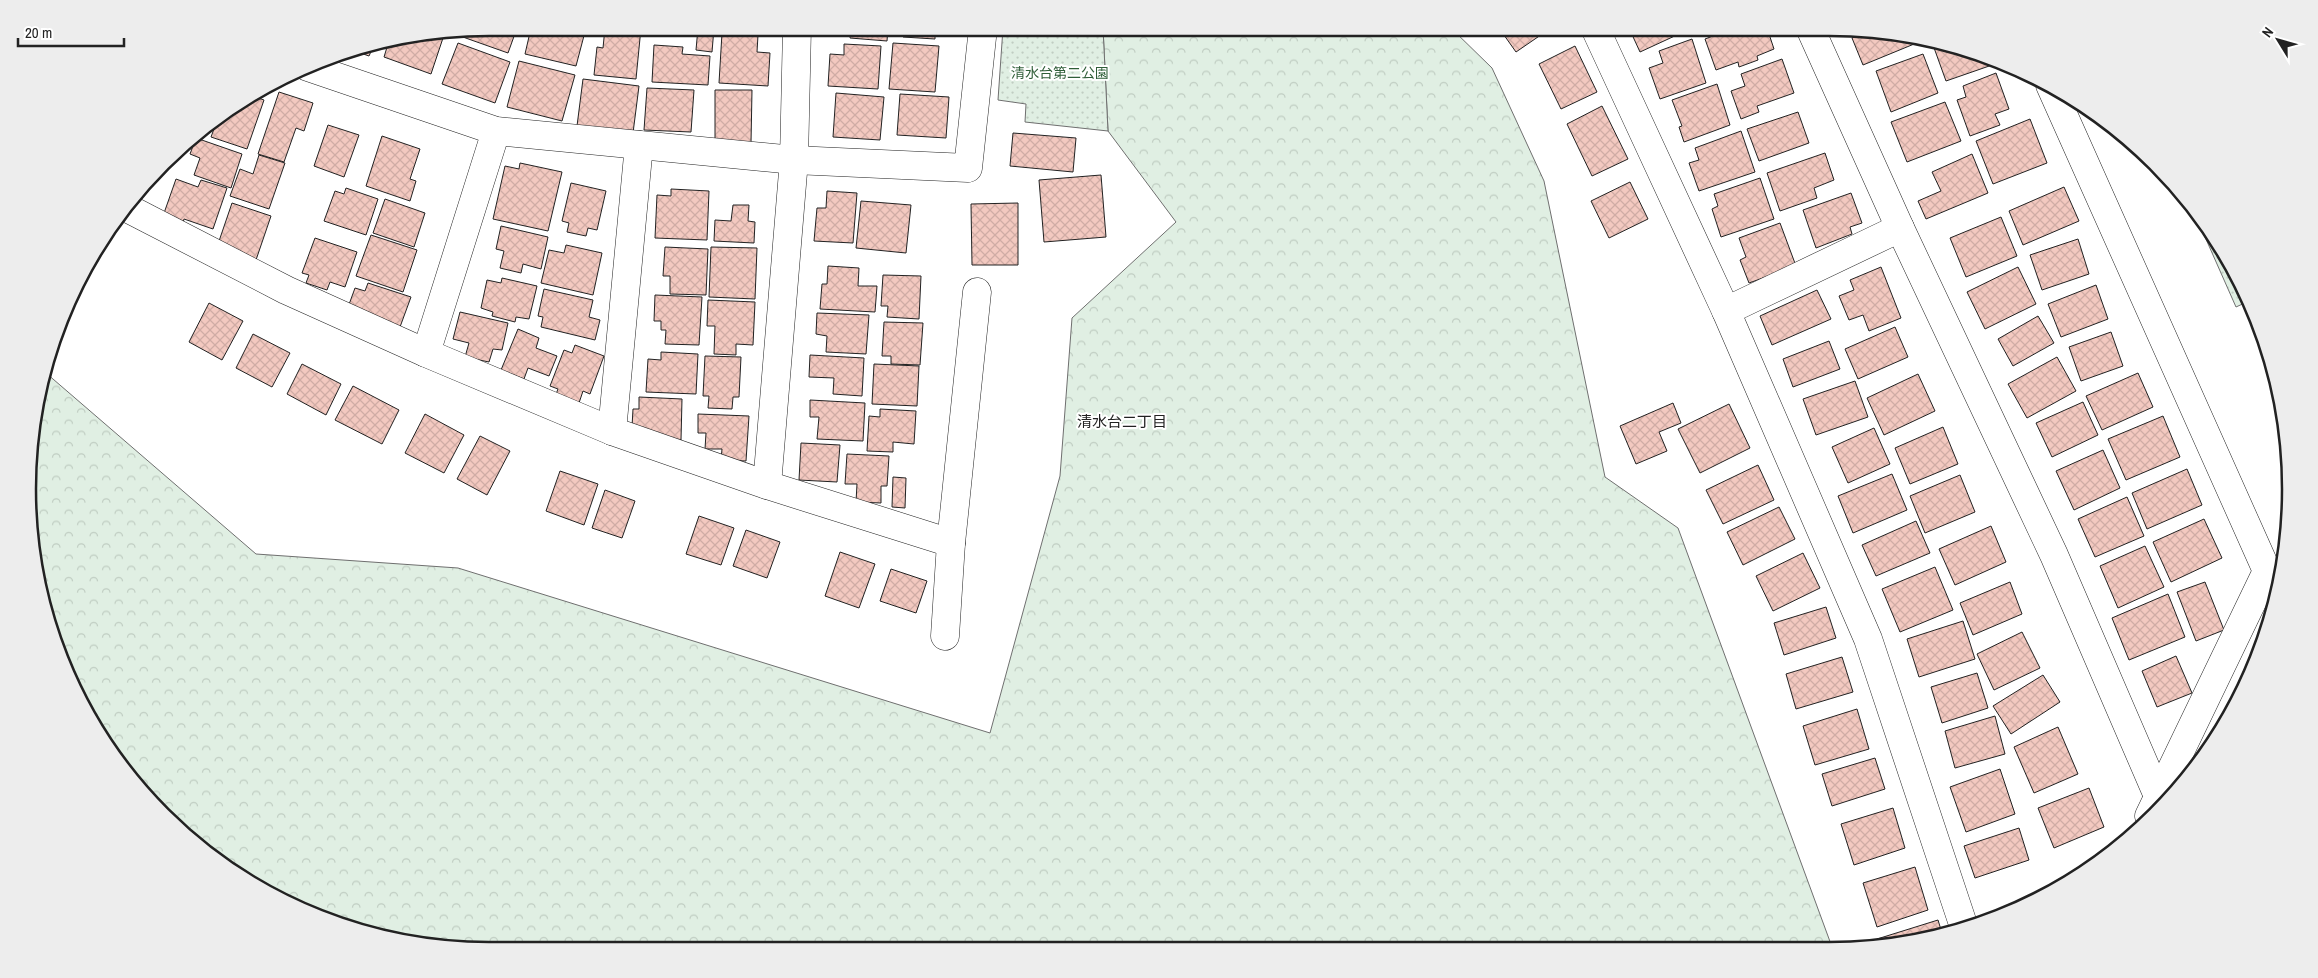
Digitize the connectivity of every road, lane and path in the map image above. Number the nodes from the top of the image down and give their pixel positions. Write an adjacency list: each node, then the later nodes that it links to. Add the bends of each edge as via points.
1 (797, 36): 9 (street)
2 (982, 36): 9 (street, via 968,168)
3 (1599, 36): 13 (street)
4 (1814, 36): 11 (street)
5 (319, 70): 7 (street)
6 (2056, 97): 19 (street, via 2267,570)
7 (496, 131): 8 (street); 14 (street)
8 (639, 145): 9 (street); 15 (street)
9 (794, 160): 16 (street)
10 (132, 210): 14 (street, via 286,290)
11 (1900, 228): 13 (street); 20 (street, via 2054,555)
12 (977, 292): 17 (street)
13 (1726, 312): 21 (street, via 1868,639)
14 (426, 353): 15 (street)
15 (612, 431): 16 (street)
16 (767, 485): 17 (street)
17 (951, 543): 18 (street)
18 (945, 636)
19 (2156, 801)
20 (2153, 804)
21 (1962, 922)

